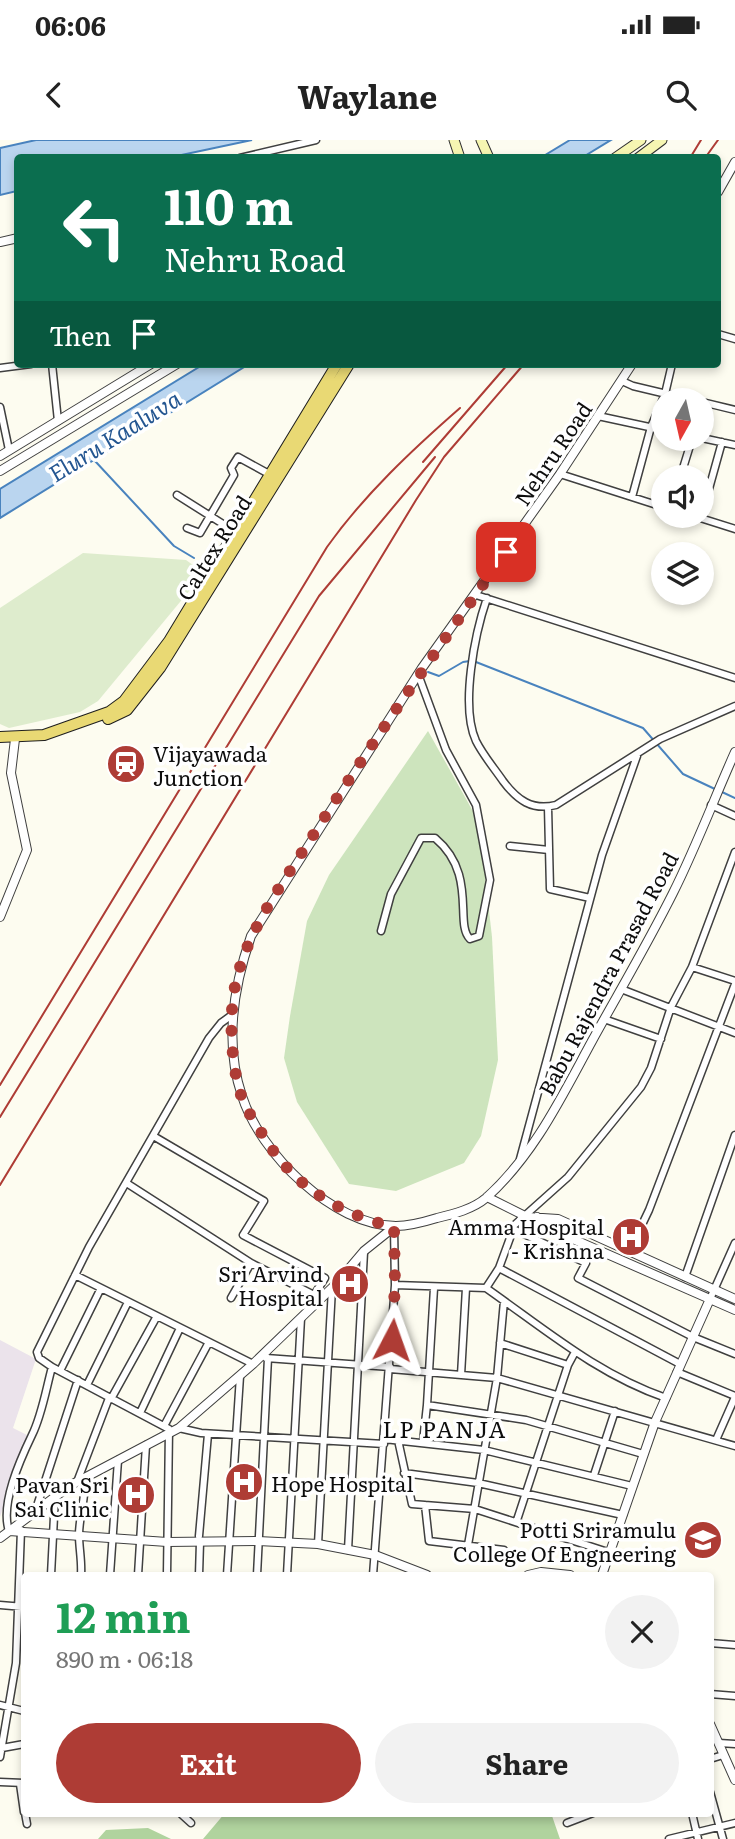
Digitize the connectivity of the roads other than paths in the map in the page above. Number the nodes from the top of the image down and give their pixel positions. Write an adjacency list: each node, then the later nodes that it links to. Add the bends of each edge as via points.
1 (316, 140): 4 (street)
2 (641, 140): 5 (main road)
3 (662, 140): 6 (main road)
4 (257, 154)
5 (621, 154)
6 (643, 154)
7 (735, 162): 8 (street)
8 (721, 187)
9 (52, 368): 23 (street)
10 (144, 368): 23 (street)
11 (168, 368): 31 (street)
12 (335, 368): 32 (main road, Caltex Road)
13 (347, 368): 47 (main road, Caltex Road, via 160,668 127,710 105,720)
14 (630, 368): 16 (street, Nehru Road)
15 (671, 368): 17 (street)
16 (622, 380): 18 (street); 22 (street, Nehru Road)
17 (666, 388)
18 (651, 389)
19 (714, 405): 21 (street)
20 (0, 407): 28 (street)
21 (735, 410)
22 (598, 416): 24 (street); 33 (street, Nehru Road)
23 (58, 421): 28 (street)
24 (650, 427): 35 (street)
25 (714, 440): 26 (street)
26 (722, 442): 27 (street); 30 (street)
27 (735, 445)
28 (9, 450): 29 (street)
29 (0, 456)
30 (714, 469)
31 (0, 471)
32 (269, 474): 37 (street, via 238,457 234,475); 41 (main road, Caltex Road)
33 (560, 474): 35 (street); 42 (street, Nehru Road)
34 (177, 495): 37 (street)
35 (632, 497): 36 (street)
36 (651, 503)
37 (211, 516): 39 (street, via 199,534); 41 (street)
38 (714, 521): 40 (street)
39 (187, 528)
40 (735, 529)
41 (234, 531): 47 (main road, Caltex Road, via 169,641 124,701)
42 (476, 595): 43 (street); 44 (street, Nehru Road)
43 (487, 598): 45 (street); 53 (street, via 476,629 473,664 475,739 521,802)
44 (418, 674): 61 (street, via 446,750 476,805 490,885 479,936 470,939 464,933 463,890 455,861 435,838 421,838 391,894); 66 (street, Nehru Road, via 258,923 236,982)
45 (735, 678)
46 (735, 706): 51 (street, via 660,739)
47 (86, 720): 49 (main road, Caltex Road, via 44,735)
48 (0, 737): 49 (main road, Caltex Road)
49 (15, 739): 58 (street, via 11,773 27,850)
50 (735, 752): 52 (street, Babu Rajendra Prasad Road)
51 (637, 756): 53 (street); 59 (street)
52 (711, 805): 54 (street); 64 (street, Babu Rajendra Prasad Road, via 673,892)
53 (548, 807): 56 (street)
54 (735, 816)
55 (510, 846): 56 (street)
56 (549, 850): 59 (street, via 550,889)
57 (735, 852): 62 (street)
58 (5, 894): 60 (street)
59 (590, 898): 73 (street)
60 (0, 917)
61 (381, 931)
62 (692, 967): 63 (street); 65 (street)
63 (735, 982): 68 (street)
64 (621, 989): 65 (street); 67 (street, Babu Rajendra Prasad Road)
65 (671, 1007): 68 (street); 70 (street)
66 (232, 1015): 72 (street, via 209,1038); 78 (street, Nehru Road, via 242,1099 279,1160 323,1199 347,1213)
67 (604, 1019): 70 (street); 73 (street, Babu Rajendra Prasad Road, via 543,1131)
68 (719, 1027): 69 (street); 82 (street)
69 (735, 1033)
70 (661, 1040): 76 (street, via 641,1087 589,1154)
71 (735, 1135): 86 (street)
72 (155, 1137): 74 (street); 83 (street, via 264,1201 243,1235 325,1278 314,1295)
73 (519, 1160): 75 (street, Babu Rajendra Prasad Road)
74 (128, 1184): 83 (street); 85 (street)
75 (487, 1197): 76 (street); 78 (street, Nehru Road, via 447,1216)
76 (527, 1217): 77 (street); 79 (street)
77 (537, 1217): 82 (street, via 558,1219); 95 (street, via 550,1229)
78 (394, 1227): 81 (street); 87 (street)
79 (511, 1228): 84 (street); 103 (street, via 586,1263 578,1278)
80 (735, 1242): 93 (street)
81 (364, 1251): 89 (street); 112 (street)
82 (629, 1251): 86 (street)
83 (251, 1263): 94 (street)
84 (499, 1268): 91 (street); 116 (street)
85 (75, 1275): 92 (street); 114 (street, via 37,1349 39,1358)
86 (685, 1277): 93 (street)
87 (395, 1285): 90 (street); 115 (street)
88 (466, 1287): 90 (street); 91 (street); 119 (street)
89 (332, 1288): 101 (street); 110 (street)
90 (435, 1288): 118 (street)
91 (486, 1288): 97 (street)
92 (101, 1289): 98 (street); 117 (street)
93 (716, 1290): 95 (street); 96 (street)
94 (231, 1298)
95 (710, 1299): 99 (street); 103 (street)
96 (735, 1299)
97 (504, 1301): 105 (street); 106 (street)
98 (128, 1302): 100 (street); 123 (street)
99 (735, 1310)
100 (157, 1316): 102 (street); 126 (street)
101 (301, 1318): 108 (street); 109 (street)
102 (180, 1328): 104 (street); 130 (street)
103 (693, 1337): 107 (street); 116 (street)
104 (209, 1342): 111 (street); 134 (street)
105 (500, 1343): 113 (street); 121 (street)
106 (575, 1352): 113 (street); 127 (street, via 629,1385)
107 (735, 1354)
108 (265, 1357): 109 (street); 111 (street); 137 (street)
109 (299, 1361): 110 (street); 138 (street)
110 (327, 1363): 112 (street); 141 (street)
111 (253, 1364): 120 (street)
112 (358, 1365): 115 (street); 145 (street)
113 (568, 1366): 124 (street)
114 (52, 1367): 117 (street); 165 (street, via 2,1512)
115 (390, 1368): 118 (street); 142 (street)
116 (678, 1368): 125 (street); 127 (street)
117 (60, 1371): 122 (street)
118 (427, 1373): 119 (street); 128 (street)
119 (461, 1375): 121 (street)
120 (240, 1376): 134 (street); 136 (street)
121 (497, 1378): 124 (street); 131 (street)
122 (78, 1380): 123 (street); 161 (street)
123 (87, 1385): 126 (street)
124 (558, 1395): 129 (street); 133 (street)
125 (735, 1397): 140 (street)
126 (110, 1398): 130 (street); 154 (street)
127 (666, 1398): 132 (street)
128 (427, 1405): 131 (street); 143 (street)
129 (615, 1411): 132 (street); 144 (street)
130 (140, 1413): 134 (street)
131 (490, 1414): 133 (street); 148 (street)
132 (655, 1422): 140 (street); 149 (street)
133 (548, 1426): 144 (street); 151 (street)
134 (171, 1428): 135 (street); 146 (street); 173 (street)
135 (208, 1434): 136 (street); 170 (street)
136 (237, 1436): 137 (street); 175 (street)
137 (264, 1437): 138 (street); 172 (street)
138 (295, 1439): 141 (street); 174 (street)
139 (398, 1440): 142 (street); 143 (street); 152 (street)
140 (716, 1440): 147 (street)
141 (323, 1441): 145 (street); 176 (street)
142 (384, 1442): 145 (street); 181 (street)
143 (423, 1442): 148 (street)
144 (605, 1442): 149 (street); 153 (street)
145 (353, 1443): 179 (street)
146 (146, 1445): 150 (street); 171 (street)
147 (735, 1446)
148 (484, 1450): 151 (street); 155 (street)
149 (643, 1454): 156 (street)
150 (118, 1460): 154 (street); 169 (street)
151 (536, 1461): 153 (street); 157 (street)
152 (404, 1473): 155 (street); 159 (street, via 412,1504)
153 (594, 1475): 156 (street)
154 (81, 1479): 158 (street); 167 (street, via 86,1497)
155 (478, 1483): 157 (street); 160 (street)
156 (632, 1486): 162 (street)
157 (526, 1493): 162 (street); 163 (street)
158 (55, 1497): 161 (street); 166 (street)
159 (425, 1505): 160 (street); 177 (street, via 429,1541)
160 (474, 1509): 163 (street); 177 (street)
161 (35, 1513): 165 (street)
162 (623, 1515): 180 (street)
163 (517, 1520): 180 (street)
164 (21, 1530): 165 (street); 166 (street); 195 (street)
165 (9, 1531): 168 (street)
166 (52, 1532): 167 (street); 183 (street)
167 (79, 1535): 169 (street); 184 (street)
168 (0, 1538)
169 (112, 1538): 171 (street); 185 (street)
170 (200, 1539): 173 (street); 175 (street); 188 (street)
171 (141, 1540): 173 (street); 186 (street)
172 (258, 1541): 174 (street); 175 (street); 190 (street)
173 (167, 1542): 187 (street)
174 (288, 1542): 176 (street); 191 (street)
175 (228, 1543): 189 (street)
176 (318, 1544): 179 (street)
177 (468, 1545): 178 (street)
178 (504, 1549)
179 (348, 1550): 181 (street)
180 (611, 1553): 193 (street)
181 (375, 1555): 182 (street); 192 (street)
182 (402, 1571)
183 (51, 1572)
184 (80, 1572)
185 (110, 1572)
186 (138, 1572)
187 (167, 1572)
188 (199, 1572)
189 (227, 1572)
190 (257, 1572)
191 (287, 1572)
192 (373, 1572)
193 (602, 1572)
194 (0, 1605): 195 (street)
195 (20, 1606): 200 (street, via 11,1699)
196 (714, 1643): 197 (street)
197 (735, 1645)
198 (714, 1694): 199 (street)
199 (735, 1696)
200 (3, 1706): 201 (street); 206 (street, via 9,1714)
201 (21, 1710)
202 (714, 1732): 203 (street)
203 (719, 1743): 204 (street); 207 (street)
204 (735, 1744)
205 (21, 1745): 206 (street)
206 (2, 1748): 208 (street)
207 (723, 1755): 209 (street); 210 (street)
208 (0, 1757)
209 (714, 1758)
210 (735, 1780)
211 (0, 1782): 212 (street)
212 (21, 1783)
213 (714, 1805): 222 (street)
214 (26, 1817): 221 (street)
215 (184, 1817): 218 (street)
216 (583, 1817): 219 (street)
217 (693, 1817): 223 (street)
218 (191, 1823)
219 (567, 1823)
220 (735, 1823): 222 (street)
221 (27, 1824)
222 (720, 1824): 223 (street); 226 (street)
223 (697, 1830): 224 (street); 225 (street)
224 (669, 1839)
225 (698, 1839)
226 (723, 1839)

